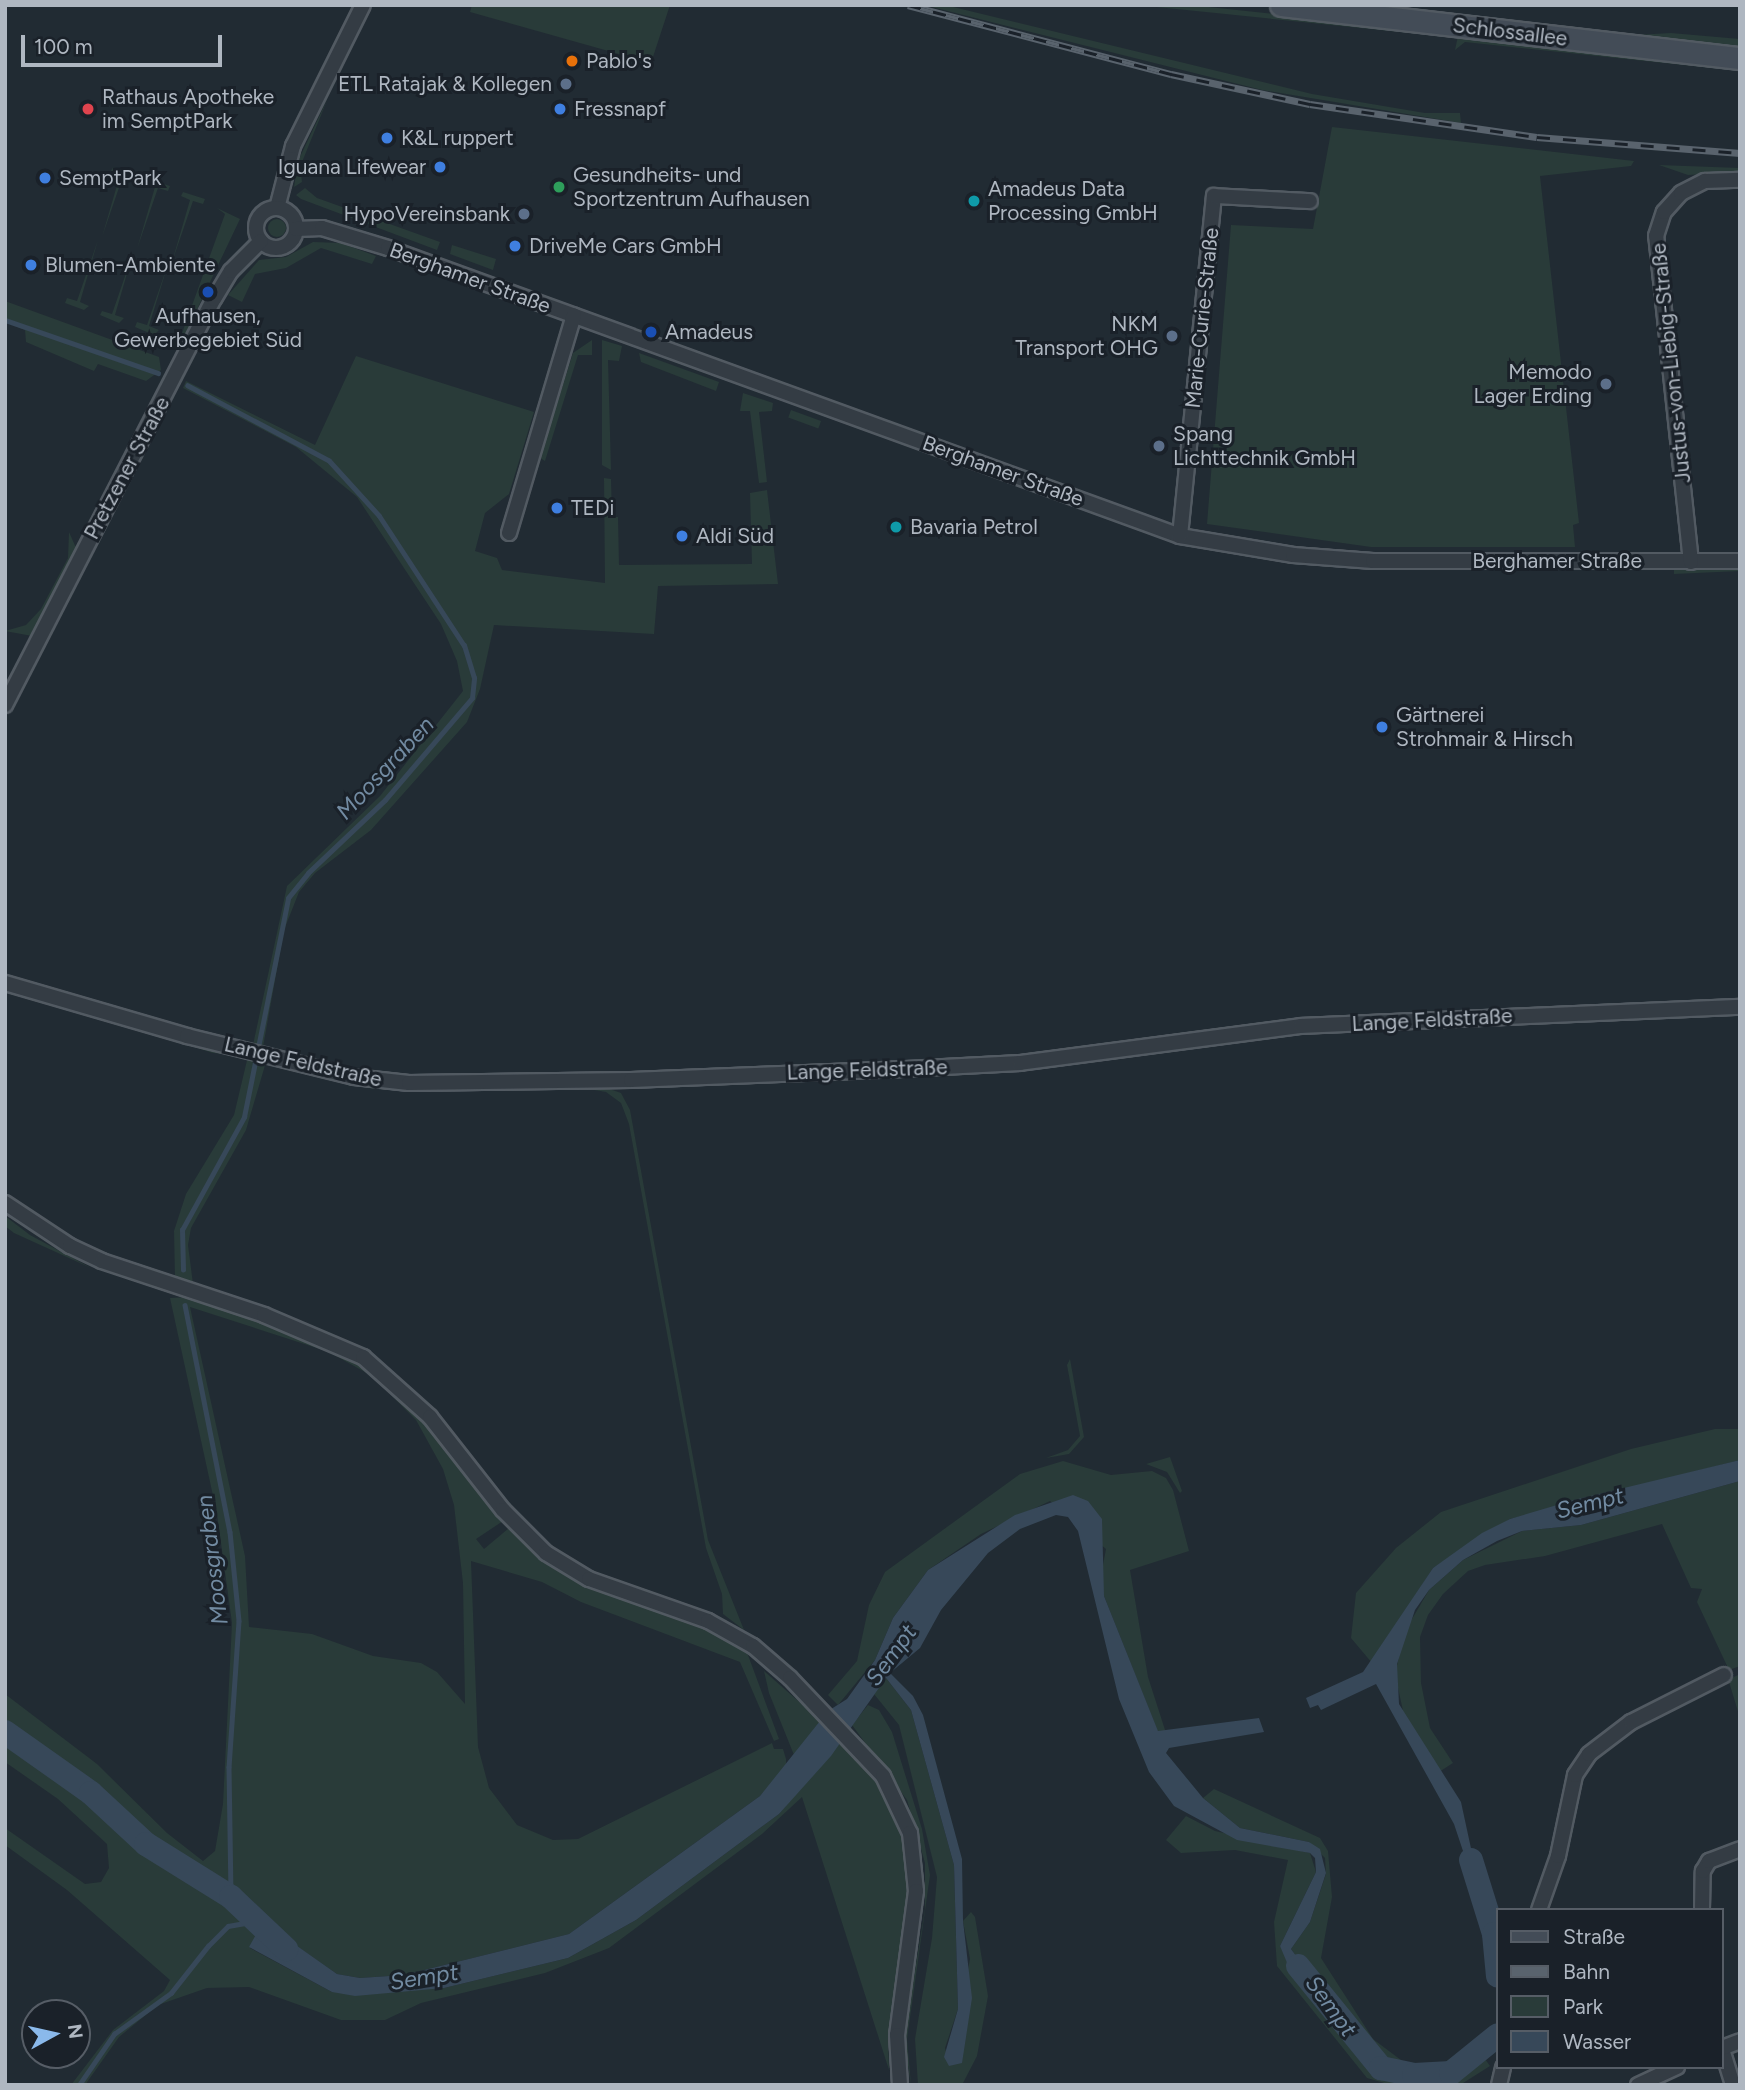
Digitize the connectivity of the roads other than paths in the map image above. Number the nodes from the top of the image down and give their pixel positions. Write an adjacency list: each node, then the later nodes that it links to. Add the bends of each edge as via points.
1 (363, 5): 7 (street, via 293,146)
2 (1281, 5): 3 (main road, Schlossallee)
3 (1413, 13): 4 (main road, Schlossallee)
4 (1740, 58)
5 (1740, 180): 14 (street, Justus-von-Liebig-Straße, via 1705,181 1681,192 1664,212 1656,236)
6 (1310, 201): 12 (street, Marie-Curie-Straße, via 1214,196)
7 (277, 208): 8 (street, via 292,217); 9 (street, via 259,218 256,229)
8 (296, 229): 9 (street, via 282,246); 10 (street, Berghamer Straße, via 322,228)
9 (261, 241): 15 (street, Pretzener Straße, via 231,271 214,299)
10 (574, 314): 11 (street); 12 (street, Berghamer Straße)
11 (509, 533)
12 (1180, 536): 14 (street, Berghamer Straße, via 1293,555 1373,561)
13 (1740, 561): 14 (street, Berghamer Straße)
14 (1690, 562)
15 (5, 705)
16 (5, 982): 17 (street, Lange Feldstraße, via 247,1051 394,1083 631,1080 1020,1063 1301,1026)
17 (1740, 1007)
18 (5, 1203): 25 (street, via 70,1246 102,1261 264,1315 363,1357 430,1417 503,1510 546,1553 589,1579 708,1620 738,1636 852,1739 896,1797 914,1853 914,1919 897,2035)
19 (1724, 1675): 21 (street, via 1631,1721 1589,1754 1575,1775 1558,1856)
20 (1740, 1849): 22 (street, via 1709,1861 1703,1871)
21 (1540, 1908)
22 (1702, 1908)
23 (1724, 2055): 27 (street)
24 (1673, 2069): 26 (street)
25 (900, 2085)
26 (1639, 2085)
27 (1733, 2085)

